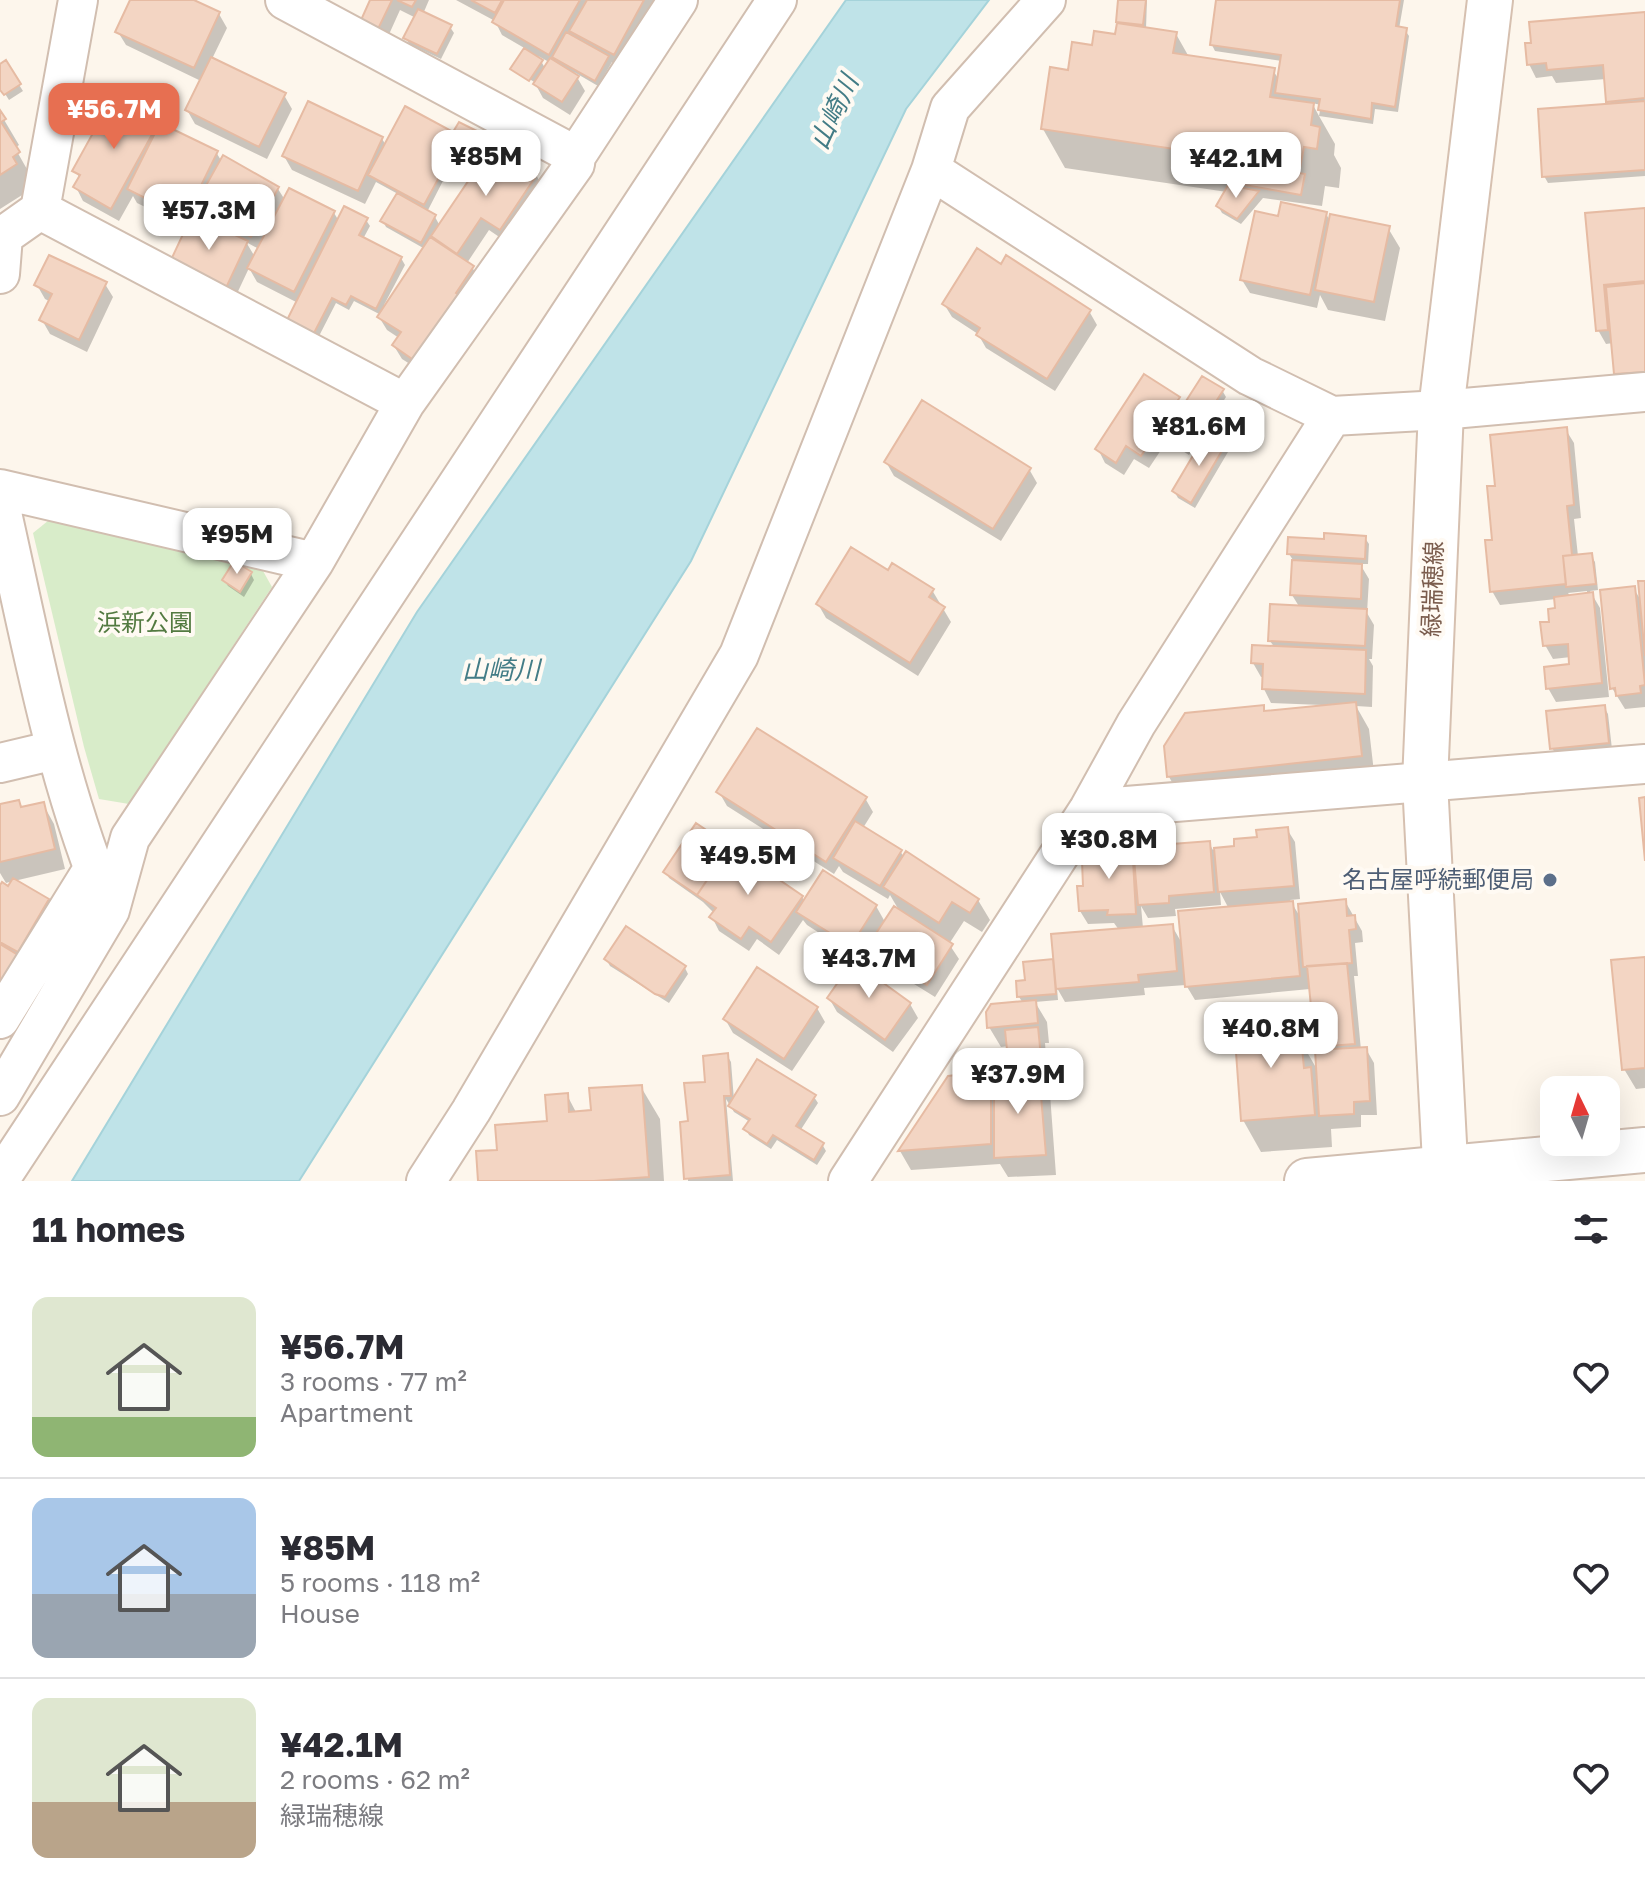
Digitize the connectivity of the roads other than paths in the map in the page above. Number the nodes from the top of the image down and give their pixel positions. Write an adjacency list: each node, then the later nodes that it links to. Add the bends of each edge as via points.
1 (78, 0): 9 (street)
2 (285, 0): 7 (street)
3 (678, 0): 7 (street)
4 (777, 0): 29 (street)
5 (1046, 0): 8 (street, via 950,108)
6 (1490, 0): 13 (main road, 緑瑞穂線)
7 (576, 156): 12 (street)
8 (931, 170): 14 (street, via 1250,376); 30 (street, via 739,655)
9 (40, 210): 10 (street, via 3,236); 12 (street)
10 (0, 274)
11 (1645, 392): 13 (street)
12 (405, 403): 17 (street)
13 (1441, 410): 14 (street); 21 (main road, 緑瑞穂線)
14 (1332, 416): 22 (street, via 1136,724)
15 (0, 489): 17 (street)
16 (0, 504): 18 (street)
17 (314, 562): 24 (street, via 130,838)
18 (55, 750): 19 (street); 23 (street)
19 (0, 763)
20 (1645, 764): 21 (street)
21 (1425, 782): 22 (street); 28 (main road, 緑瑞穂線)
22 (1089, 809): 31 (street)
23 (93, 869): 24 (street); 25 (street)
24 (110, 910): 26 (street)
25 (0, 1019)
26 (0, 1096)
27 (1645, 1150): 28 (main road)
28 (1445, 1175): 32 (main road)
29 (0, 1179)
30 (426, 1181)
31 (848, 1181)
32 (1307, 1181)

